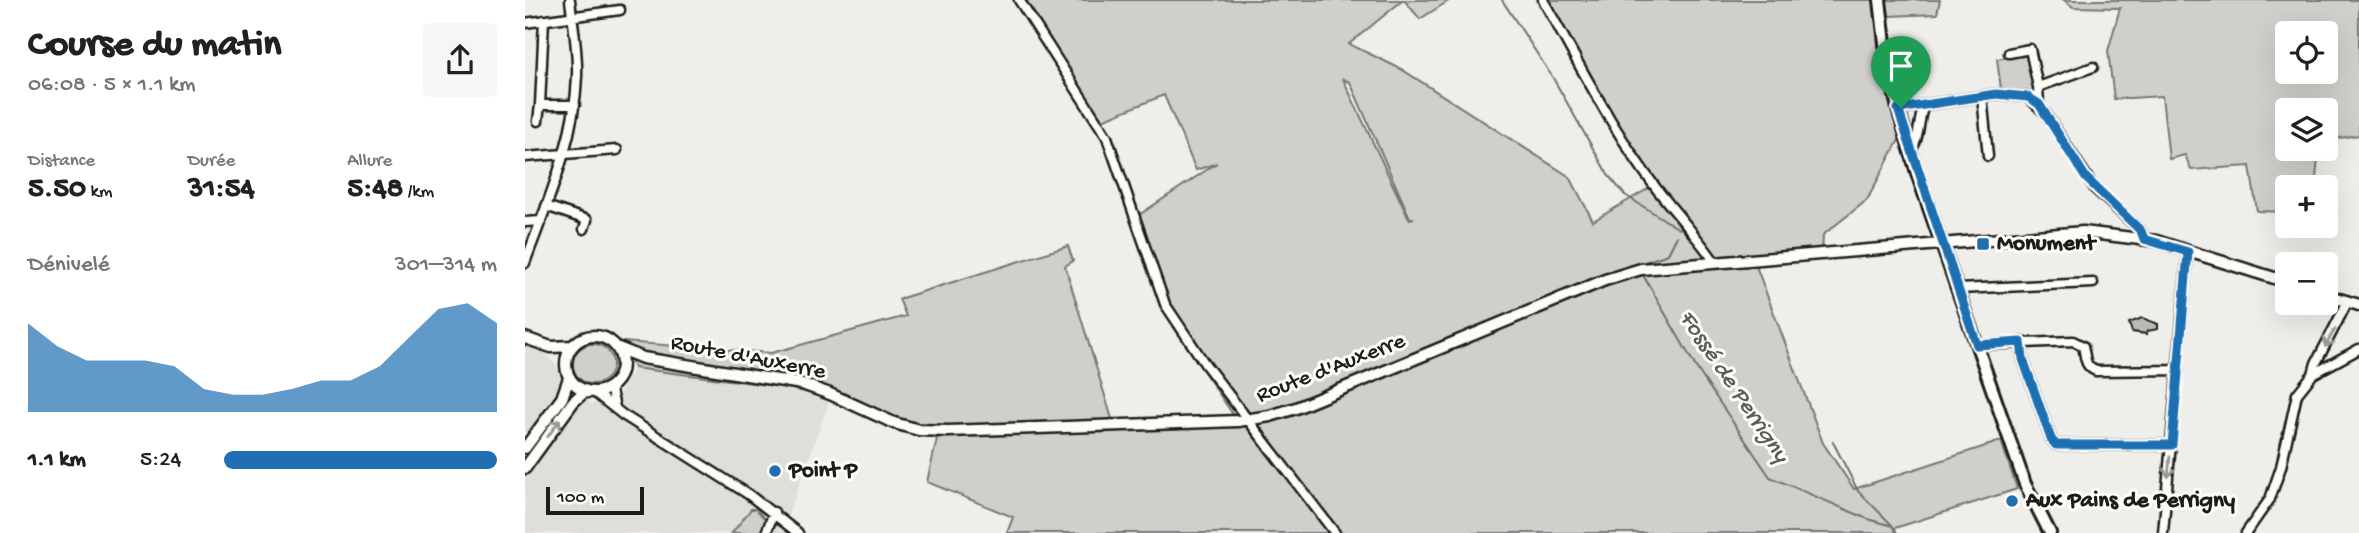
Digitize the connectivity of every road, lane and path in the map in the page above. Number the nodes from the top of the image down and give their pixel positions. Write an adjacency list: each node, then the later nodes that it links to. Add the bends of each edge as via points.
1 (570, 0): 6 (street)
2 (1019, 0): 55 (street, via 1107,137 1165,304)
3 (1543, 0): 32 (street, via 1625,147)
4 (1880, 0): 17 (main road)
5 (620, 10): 6 (street)
6 (572, 16): 7 (street); 15 (street, via 577,56)
7 (544, 20): 8 (street); 14 (street)
8 (525, 23)
9 (2009, 53): 11 (street, via 2030,49)
10 (2093, 67): 11 (street)
11 (2038, 87): 13 (street)
12 (1982, 96): 13 (street, via 2028,97); 16 (street); 22 (street)
13 (2039, 104): 28 (street, via 2086,178)
14 (540, 105): 15 (street); 18 (street)
15 (575, 105): 21 (street)
16 (1924, 105): 17 (street); 20 (street, via 1917,141)
17 (1898, 109): 20 (main road)
18 (538, 121)
19 (617, 150): 21 (street)
20 (1910, 151): 29 (main road)
21 (564, 154): 23 (street); 24 (street)
22 (1988, 156)
23 (525, 157)
24 (546, 206): 25 (street); 27 (street, via 587,220)
25 (541, 221): 26 (street); 31 (street)
26 (525, 222)
27 (584, 229)
28 (2144, 239): 29 (street, Route d'Auxerre, via 2083,232); 30 (street, Route d'Auxerre)
29 (1942, 243): 32 (street, Route d'Auxerre); 35 (main road)
30 (2188, 252): 33 (street, Route d'Auxerre); 49 (street)
31 (525, 263)
32 (1715, 263): 55 (street, Route d'Auxerre, via 1615,276 1296,408)
33 (2275, 278)
34 (2093, 283): 35 (street)
35 (1958, 289): 41 (main road)
36 (2338, 299): 37 (street)
37 (2348, 302): 38 (street); 50 (street, one-way to 50)
38 (2359, 305)
39 (525, 338): 42 (street)
40 (2021, 342): 41 (street); 49 (street, via 2078,342 2089,368 2096,371); 56 (street, via 2023,359 2056,445)
41 (1977, 345): 63 (main road, via 2025,484)
42 (551, 346): 43 (street); 47 (street)
43 (572, 346): 44 (street, via 592,336); 47 (street)
44 (618, 348): 46 (street, Route d'Auxerre); 48 (street)
45 (2359, 349): 50 (street)
46 (643, 358): 48 (street, Route d'Auxerre); 55 (street, Route d'Auxerre, via 802,384 919,429)
47 (566, 364): 51 (street)
48 (622, 367): 52 (street)
49 (2178, 370): 56 (street)
50 (2313, 374): 65 (street, via 2297,394 2270,499)
51 (569, 378): 53 (street); 57 (street, via 562,397)
52 (613, 385): 53 (street); 54 (street)
53 (591, 393): 54 (street); 58 (street, one-way to 53, via 573,402 583,393)
54 (615, 407): 59 (street)
55 (1250, 420): 62 (street)
56 (2172, 445): 64 (street, one-way to 64)
57 (525, 448)
58 (525, 468)
59 (774, 512): 60 (street); 61 (street)
60 (767, 533)
61 (798, 533)
62 (1335, 533)
63 (2050, 533)
64 (2163, 533)
65 (2246, 533)

